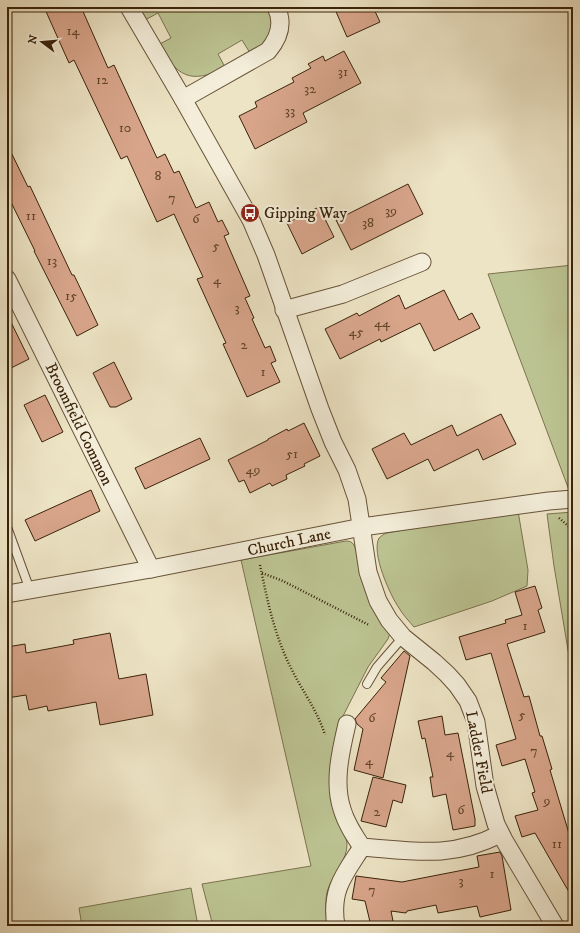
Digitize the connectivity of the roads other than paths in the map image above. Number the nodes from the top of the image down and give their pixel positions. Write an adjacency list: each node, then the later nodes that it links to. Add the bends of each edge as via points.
1 (129, 7): 3 (street)
2 (276, 7): 3 (street, via 280,18 279,33 268,51)
3 (183, 99): 6 (street, via 251,220 266,255)
4 (422, 262): 6 (street, via 343,294)
5 (7, 279): 10 (street, Broomfield Common)
6 (284, 310): 9 (street, via 320,409 347,470 357,499)
7 (573, 499): 9 (street, Church Lane, via 549,500)
8 (7, 527): 11 (lane)
9 (362, 527): 10 (street, Church Lane); 13 (street, Ladder Field, via 373,588 389,620)
10 (151, 569): 11 (street, Church Lane)
11 (30, 590): 12 (street, Church Lane)
12 (7, 594)
13 (400, 633): 14 (lane); 16 (street, Ladder Field, via 447,674 468,701 479,735 485,786)
14 (367, 684)
15 (347, 724): 17 (street, via 339,765 339,797 347,821)
16 (500, 834): 17 (street, via 481,843 449,851 424,852); 19 (street, Ladder Field)
17 (362, 847): 18 (street, via 337,889)
18 (336, 926)
19 (555, 926)

